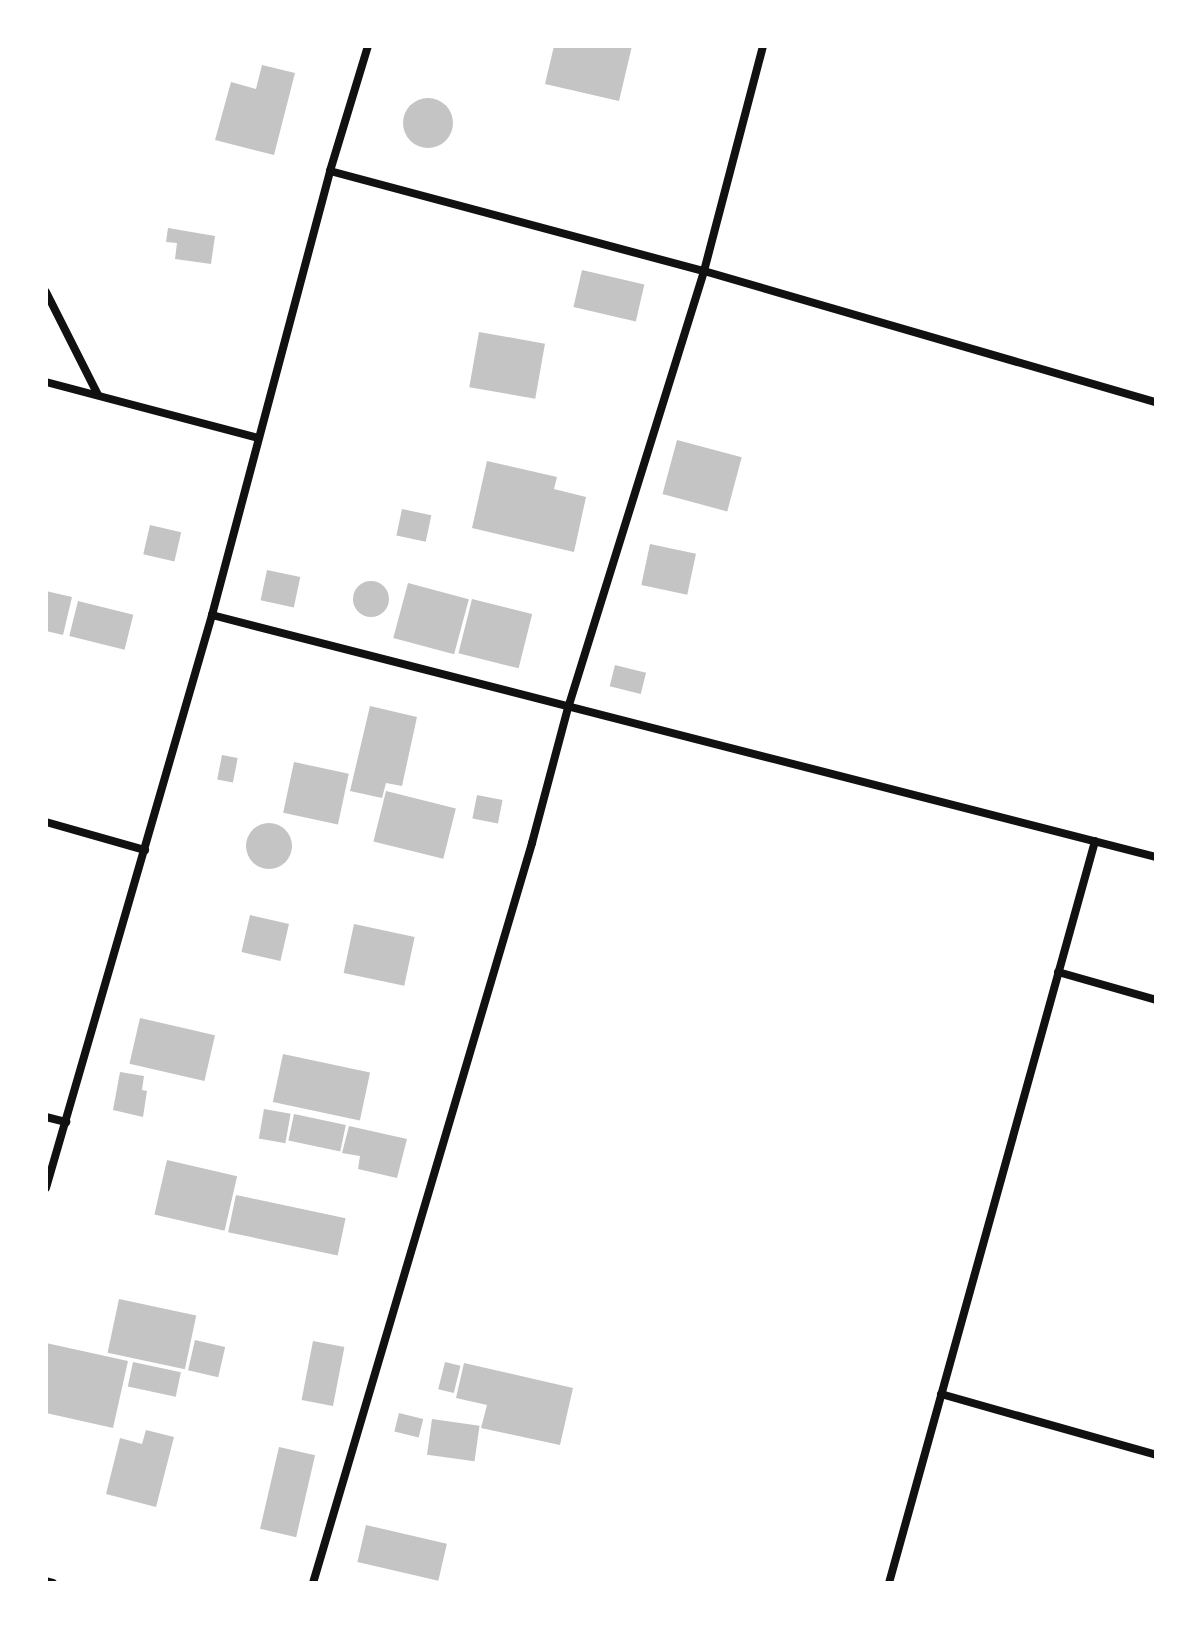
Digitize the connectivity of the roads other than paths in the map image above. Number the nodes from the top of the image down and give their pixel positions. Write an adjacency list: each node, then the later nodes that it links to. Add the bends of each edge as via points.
1 (368, 46): 3 (street)
2 (763, 46): 4 (street)
3 (330, 171): 4 (street); 9 (street)
4 (704, 271): 8 (street); 11 (street)
5 (46, 292): 7 (street)
6 (46, 382): 7 (street)
7 (98, 395): 9 (street)
8 (1156, 402)
9 (258, 438): 10 (street)
10 (212, 615): 11 (street); 14 (street)
11 (568, 708): 13 (street); 25 (street)
12 (46, 822): 14 (street)
13 (1095, 841): 15 (street); 16 (street)
14 (145, 850): 19 (street)
15 (1156, 857)
16 (1058, 972): 17 (street); 21 (street)
17 (1156, 1000)
18 (46, 1117): 19 (street)
19 (66, 1122): 20 (street)
20 (46, 1188)
21 (941, 1394): 22 (street); 26 (street)
22 (1156, 1455)
23 (46, 1581): 24 (street)
24 (53, 1583)
25 (313, 1583)
26 (889, 1583)

